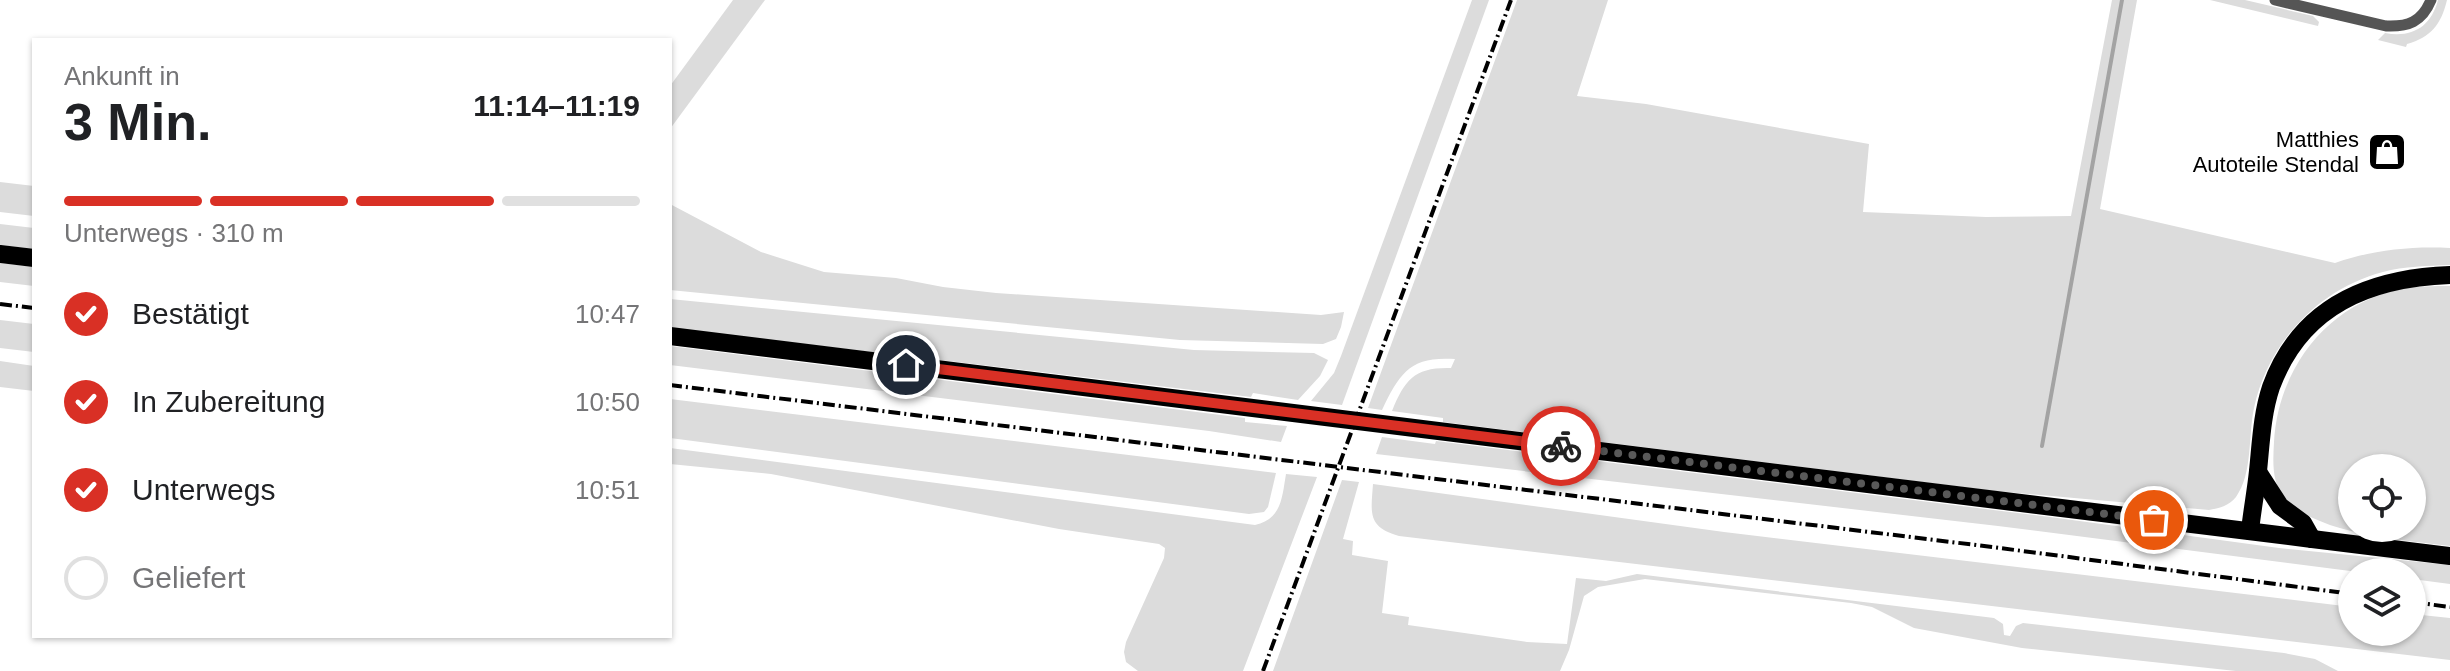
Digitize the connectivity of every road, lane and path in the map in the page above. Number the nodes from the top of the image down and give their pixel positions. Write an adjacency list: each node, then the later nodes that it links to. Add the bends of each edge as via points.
1 (2275, 0): 2 (street, via 2405,26 2421,18)
2 (2431, 0)
3 (0, 254): 4 (main road)
4 (32, 258)
5 (2450, 275): 7 (main road, via 2375,285 2333,306 2306,329 2271,386)
6 (672, 336): 8 (main road)
7 (2258, 472): 8 (main road); 9 (main road, via 2280,506 2303,523)
8 (2250, 531): 9 (main road)
9 (2312, 539): 10 (main road)
10 (2450, 556)

